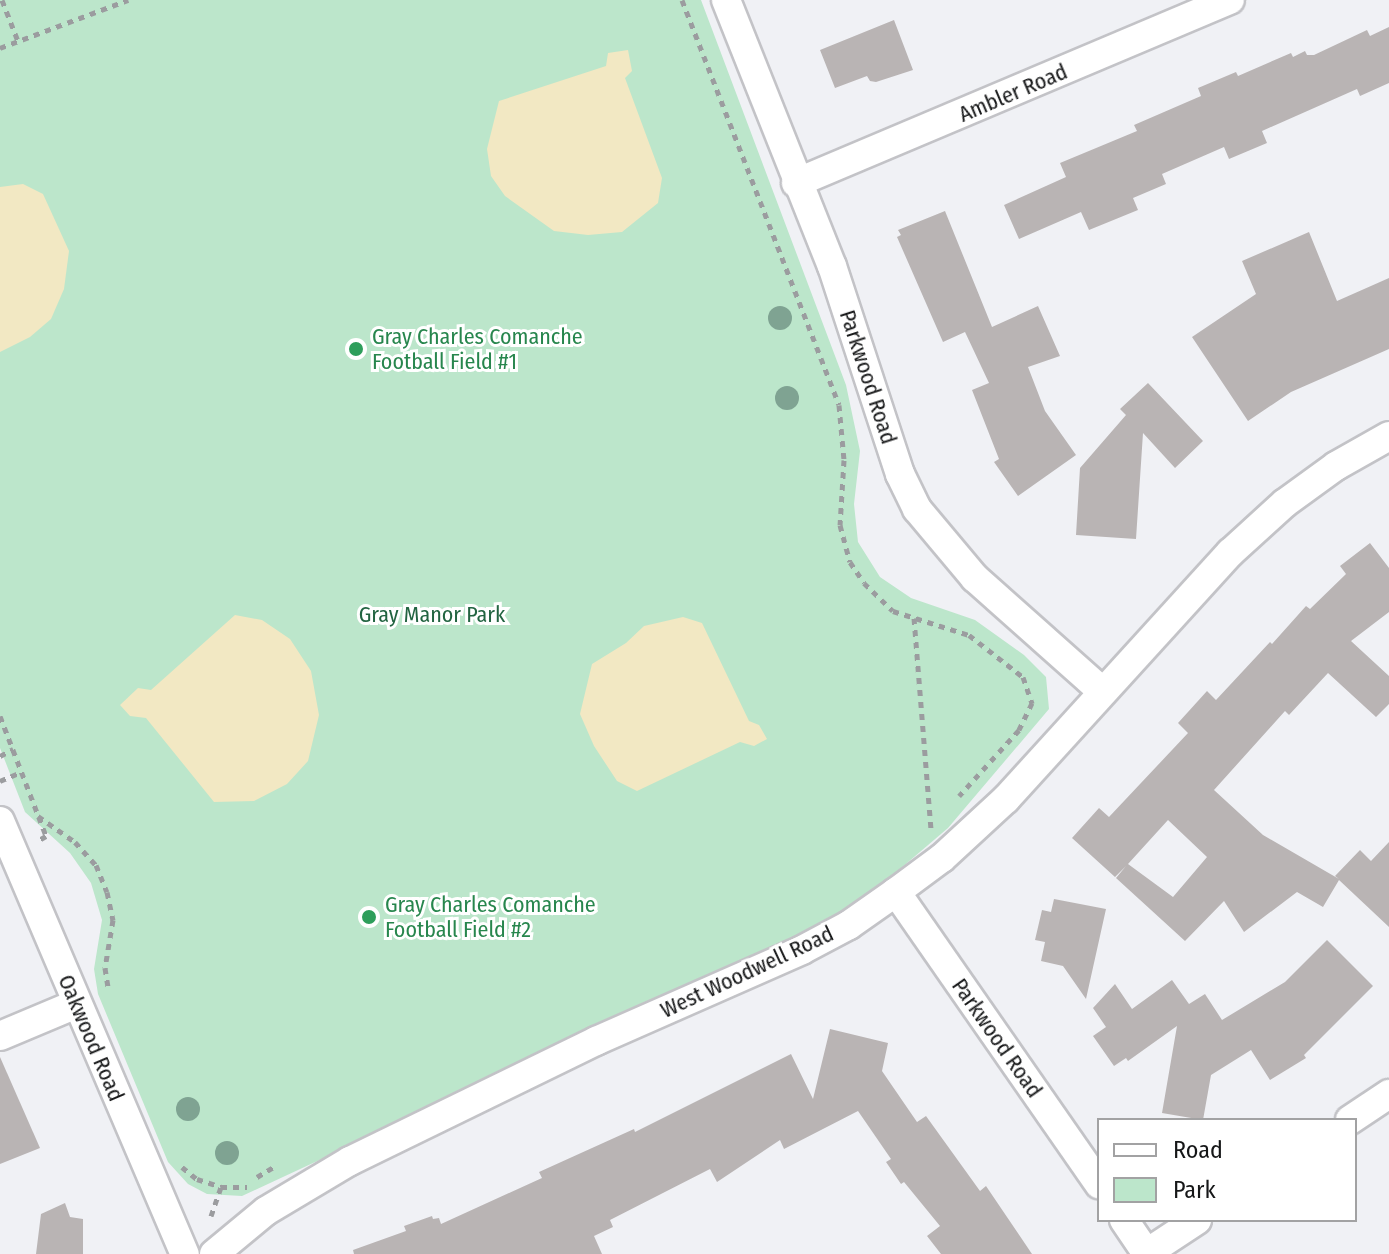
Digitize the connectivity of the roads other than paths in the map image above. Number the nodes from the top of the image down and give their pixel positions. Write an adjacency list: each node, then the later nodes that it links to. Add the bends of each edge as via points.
1 (726, 0): 3 (street, Parkwood Road)
2 (1230, 0): 3 (street, Ambler Road)
3 (796, 183): 5 (street, Parkwood Road, via 832,266 900,474 917,509 975,578)
4 (1389, 436): 5 (street, West Woodwell Road, via 1285,503 1230,553)
5 (1103, 692): 7 (street, West Woodwell Road, via 980,825)
6 (0, 821): 8 (street, Oakwood Road)
7 (896, 892): 12 (street, Parkwood Road); 16 (street, West Woodwell Road, via 802,950 596,1041 350,1161 266,1211)
8 (76, 1004): 9 (street); 15 (street, Oakwood Road)
9 (0, 1036)
10 (1389, 1094): 11 (street)
11 (1353, 1118)
12 (1097, 1181)
13 (1125, 1222): 17 (street)
14 (1194, 1222): 17 (street)
15 (185, 1254)
16 (214, 1254)
17 (1147, 1254)

